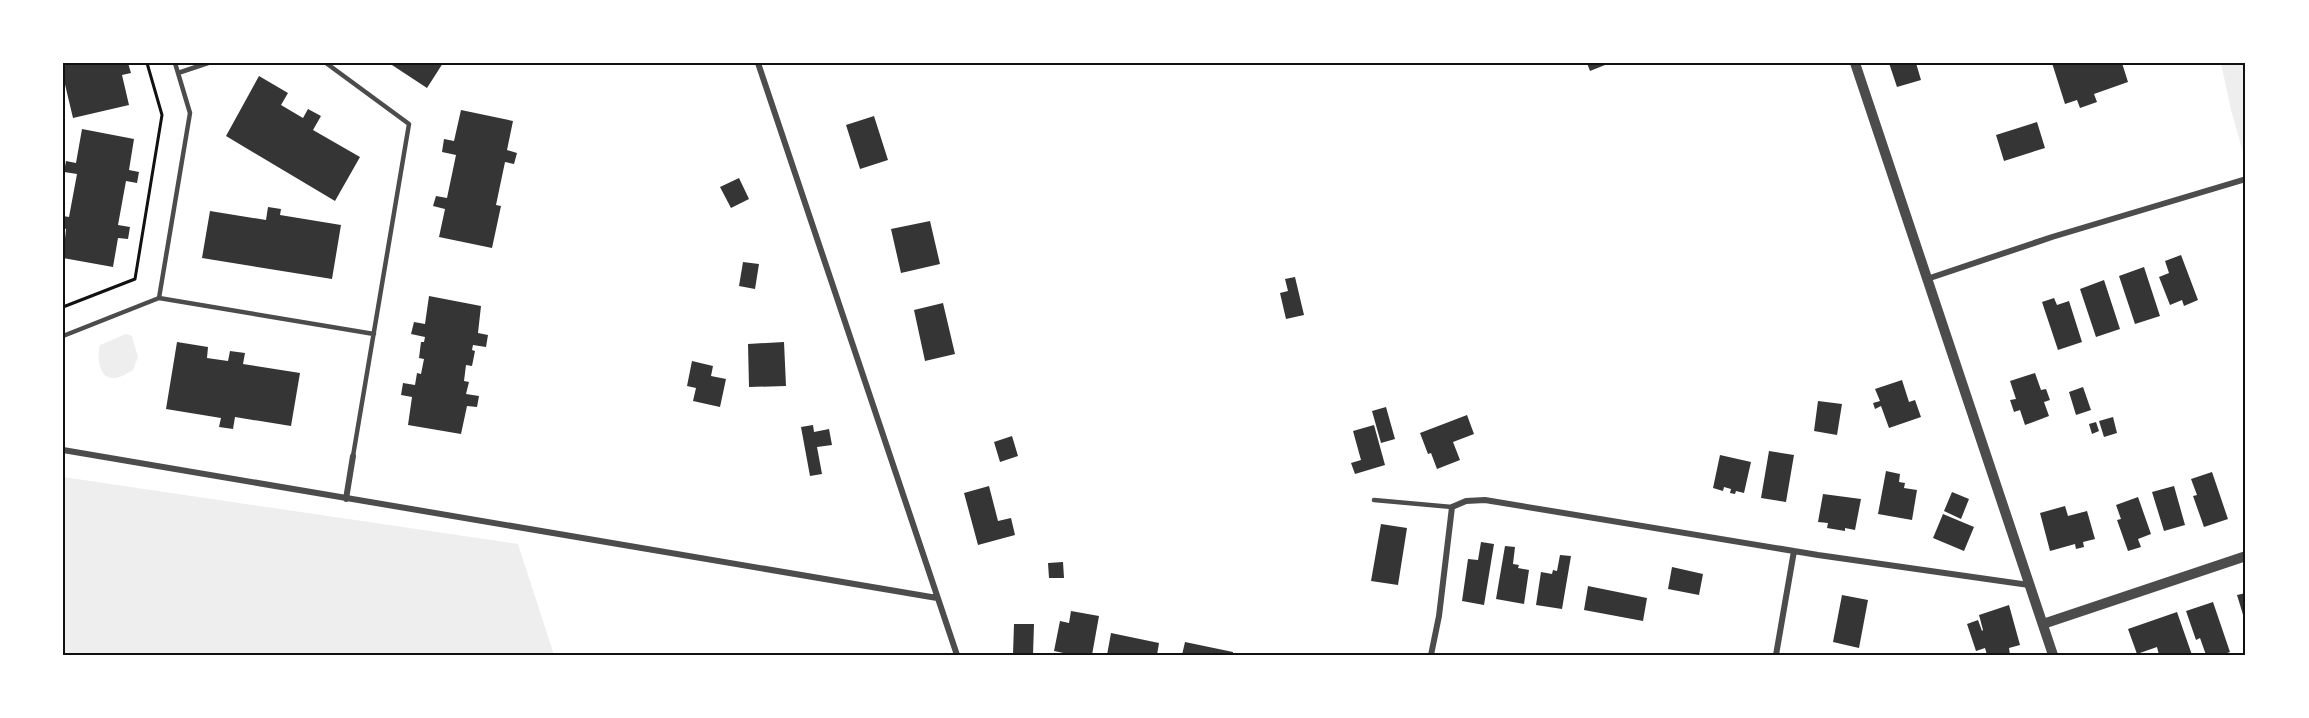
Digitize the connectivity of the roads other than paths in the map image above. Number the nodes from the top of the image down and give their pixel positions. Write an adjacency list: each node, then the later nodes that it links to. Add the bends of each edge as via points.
1 (175, 63): 6 (lane)
2 (208, 63): 6 (lane)
3 (326, 63): 10 (lane, via 409,124)
4 (758, 63): 20 (street)
5 (1855, 63): 8 (street)
6 (178, 73): 9 (lane, via 190,113)
7 (2246, 178): 8 (street)
8 (1928, 279): 19 (street)
9 (159, 298): 10 (lane); 11 (lane)
10 (374, 334): 13 (lane)
11 (63, 336)
12 (63, 450): 14 (street)
13 (353, 456): 14 (street)
14 (346, 499): 20 (street)
15 (1374, 500): 16 (lane)
16 (1452, 507): 17 (street, via 1485,500); 23 (street)
17 (1794, 551): 19 (street); 24 (street)
18 (2246, 556): 21 (street)
19 (2030, 585): 21 (street)
20 (937, 598): 22 (street)
21 (2043, 624): 25 (street)
22 (957, 655)
23 (1431, 655)
24 (1776, 655)
25 (2053, 655)

